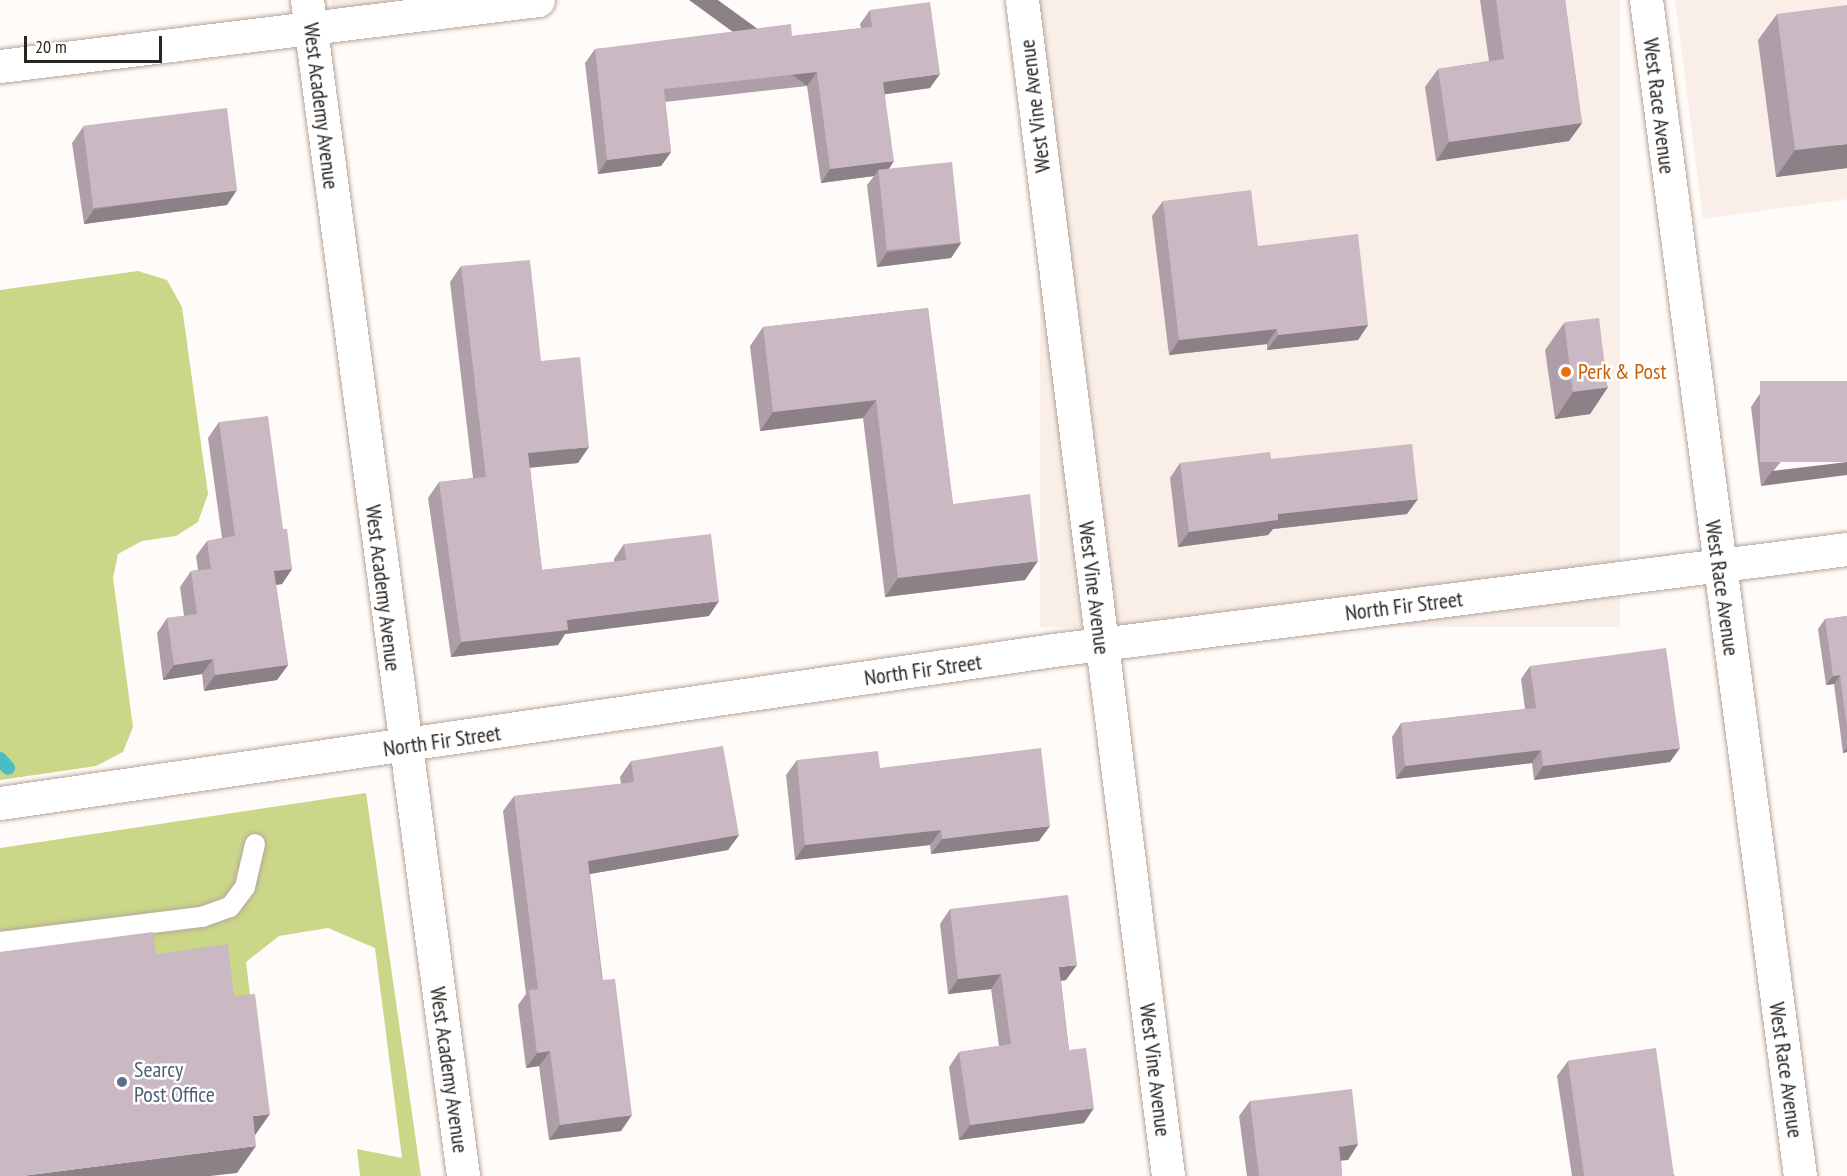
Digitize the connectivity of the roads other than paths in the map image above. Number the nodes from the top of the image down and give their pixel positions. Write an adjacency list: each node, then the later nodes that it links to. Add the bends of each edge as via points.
1 (538, 0): 4 (street)
2 (1022, 0): 8 (street, West Vine Avenue)
3 (1646, 0): 7 (street, West Race Avenue)
4 (309, 14): 5 (street); 9 (street, West Academy Avenue)
5 (0, 66)
6 (1847, 549): 7 (street, North Fir Street)
7 (1719, 566): 8 (street, North Fir Street); 15 (street, West Race Avenue)
8 (1102, 645): 9 (street, North Fir Street); 14 (street, West Vine Avenue)
9 (404, 746): 10 (street, North Fir Street); 13 (street, West Academy Avenue)
10 (0, 803)
11 (255, 844): 12 (lane, via 245,887 230,907 202,917)
12 (0, 942)
13 (463, 1176)
14 (1168, 1176)
15 (1800, 1176)

